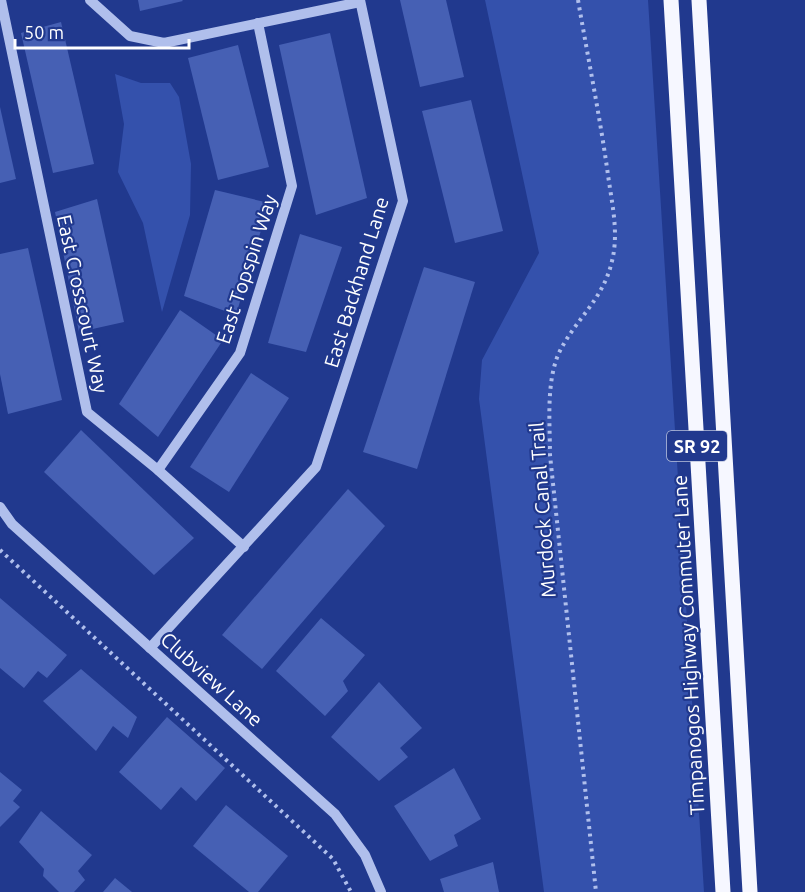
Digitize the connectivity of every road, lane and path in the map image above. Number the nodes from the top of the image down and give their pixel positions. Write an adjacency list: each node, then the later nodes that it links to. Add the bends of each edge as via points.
1 (1, 0): 8 (street, East Crosscourt Way, via 87,412)
2 (90, 0): 7 (street, via 130,36 164,43)
3 (578, 0): 15 (path, Murdock Canal Trail, via 605,155 615,242 598,299 558,357 550,415 550,455)
4 (671, 0): 16 (main road, Timpanogos Highway Commuter Lane / SR 92)
5 (699, 0): 17 (main road, SR 92)
6 (360, 1): 7 (street); 10 (street, East Backhand Lane, via 403,201 315,467)
7 (258, 23): 8 (street, East Topspin Way, via 292,186 240,353)
8 (158, 470): 10 (street, East Crosscourt Way)
9 (0, 507): 12 (street, Clubview Lane, via 12,524)
10 (244, 547): 12 (street)
11 (0, 550): 13 (path, via 333,859)
12 (150, 648): 14 (street, Clubview Lane, via 335,814 365,855)
13 (351, 892)
14 (381, 892)
15 (596, 892)
16 (723, 892)
17 (750, 892)

